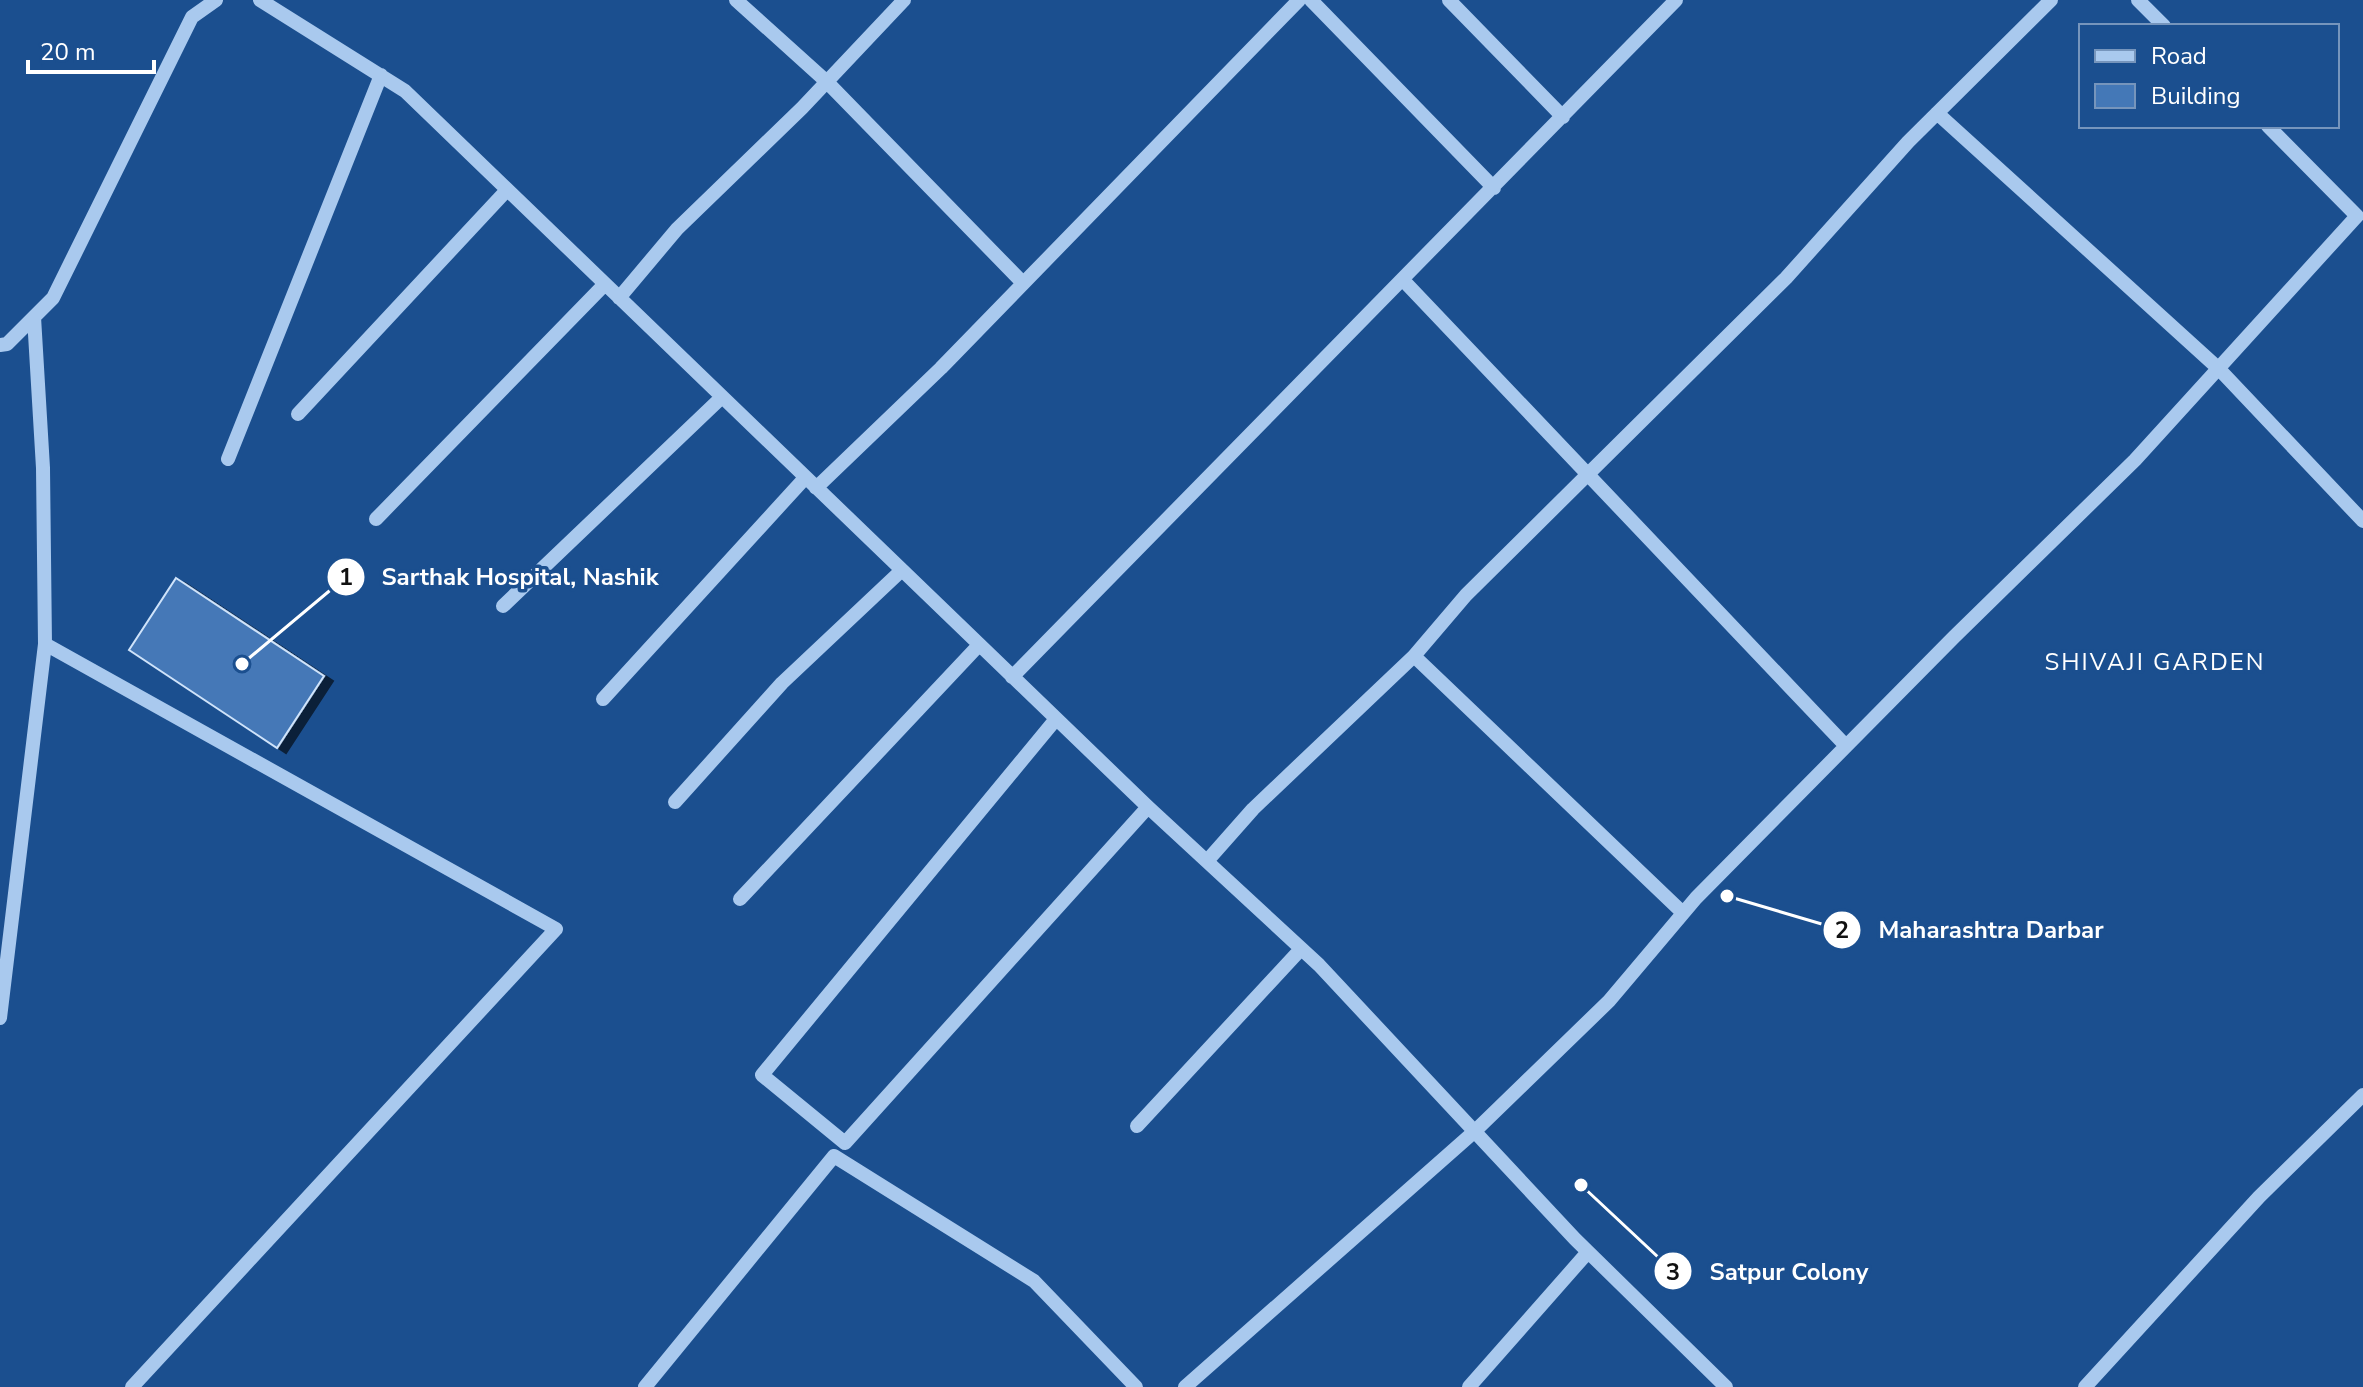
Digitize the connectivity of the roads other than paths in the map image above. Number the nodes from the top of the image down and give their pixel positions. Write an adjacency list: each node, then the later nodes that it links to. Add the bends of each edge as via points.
1 (216, 0): 24 (street, via 192,17 53,298)
2 (260, 0): 12 (street)
3 (736, 0): 13 (street)
4 (904, 0): 13 (street)
5 (1299, 0): 21 (street)
6 (1311, 0): 17 (street)
7 (1449, 0): 15 (street)
8 (1676, 0): 15 (street)
9 (2051, 0): 14 (street)
10 (2138, 0): 11 (street)
11 (2162, 24)
12 (381, 75): 18 (street, via 405,91); 29 (street)
13 (827, 82): 21 (street); 23 (street, via 677,229)
14 (1937, 113): 26 (street); 30 (street, via 1786,278)
15 (1563, 117): 17 (street)
16 (2270, 128): 19 (street)
17 (1494, 188): 20 (street)
18 (507, 190): 22 (street); 28 (street)
19 (2360, 213): 26 (street)
20 (1403, 280): 30 (street); 39 (street)
21 (1023, 283): 31 (street, via 941,368)
22 (605, 284): 23 (street); 32 (street)
23 (619, 298): 27 (street)
24 (34, 317): 25 (street); 36 (street)
25 (0, 345)
26 (2219, 369): 33 (street); 42 (street, via 2135,460)
27 (722, 397): 31 (street); 35 (street)
28 (298, 414)
29 (228, 459)
30 (1588, 474): 38 (street, via 1466,595); 42 (street)
31 (810, 483): 34 (street); 40 (street)
32 (376, 519)
33 (2363, 521)
34 (902, 570): 37 (street); 43 (street, via 782,683)
35 (503, 606)
36 (45, 644): 49 (street); 54 (street, via 556,929)
37 (979, 645): 39 (street); 46 (street)
38 (1414, 656): 45 (street, via 1253,809); 47 (street)
39 (1012, 677): 41 (street)
40 (603, 699)
41 (1056, 719): 44 (street); 44 (street, via 762,1075 845,1143)
42 (1846, 746): 47 (street)
43 (675, 802)
44 (1148, 807): 45 (street)
45 (1207, 861): 48 (street)
46 (740, 899)
47 (1683, 913): 52 (street, via 1609,1001)
48 (1301, 949): 51 (street); 52 (street)
49 (0, 1018)
50 (2361, 1103): 60 (street, via 2259,1197)
51 (1137, 1126)
52 (1475, 1131): 53 (street); 57 (street)
53 (1588, 1252): 58 (street); 59 (street)
54 (132, 1387)
55 (645, 1387): 56 (street, via 834,1156 1034,1281)
56 (1136, 1387)
57 (1185, 1387)
58 (1469, 1387)
59 (1726, 1387)
60 (2085, 1387)

